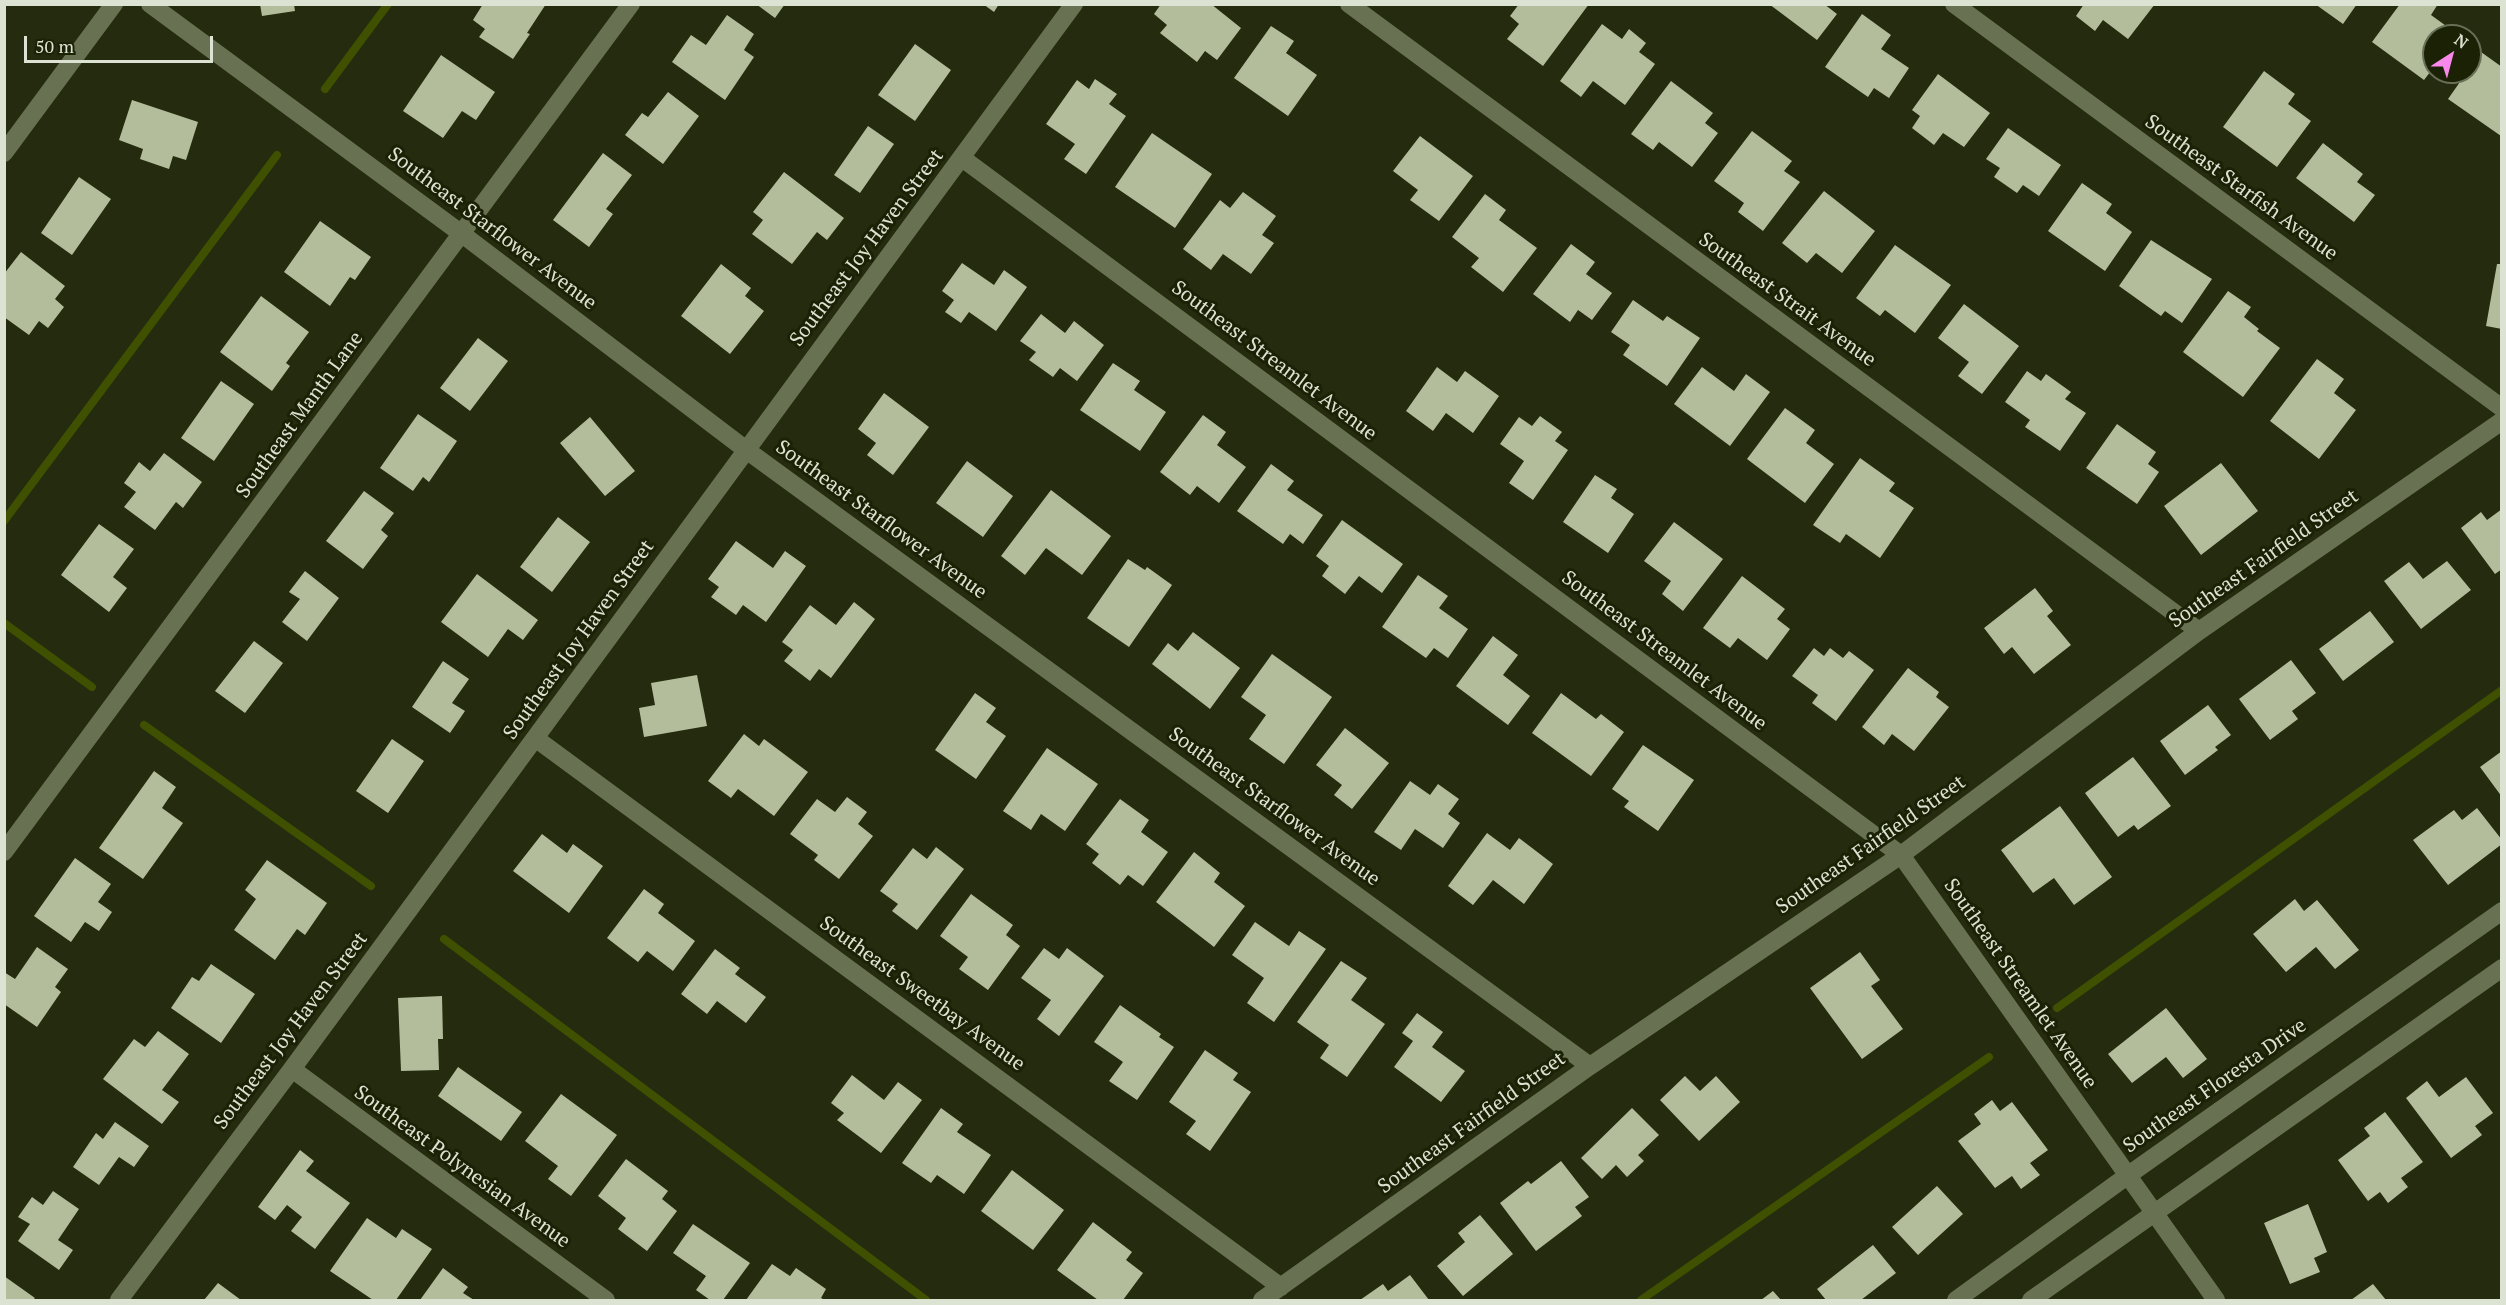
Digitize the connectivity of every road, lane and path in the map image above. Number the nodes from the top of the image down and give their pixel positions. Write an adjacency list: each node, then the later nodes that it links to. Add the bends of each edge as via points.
1 (114, 4): 7 (street)
2 (150, 4): 9 (street, Southeast Starflower Avenue)
3 (631, 4): 9 (street, Southeast Manth Lane)
4 (1074, 4): 8 (street, Southeast Joy Haven Street)
5 (1349, 4): 13 (street, Southeast Strait Avenue)
6 (1954, 4): 10 (street, Southeast Starfish Avenue)
7 (4, 153)
8 (962, 158): 12 (street, Southeast Joy Haven Street); 16 (street, Southeast Streamlet Avenue)
9 (462, 234): 12 (street, Southeast Starflower Avenue); 15 (street, Southeast Manth Lane)
10 (2502, 408)
11 (2502, 421): 13 (street, Southeast Fairfield Street)
12 (745, 449): 14 (street, Southeast Joy Haven Street); 19 (street, Southeast Starflower Avenue)
13 (2199, 631): 16 (street, Southeast Fairfield Street)
14 (536, 738): 20 (street, Southeast Joy Haven Street); 23 (street, Southeast Sweetbay Avenue)
15 (4, 852)
16 (1901, 855): 19 (street, Southeast Fairfield Street); 21 (street, Southeast Streamlet Avenue)
17 (2502, 911): 21 (street, Southeast Floresta Drive)
18 (2502, 969): 22 (street)
19 (1590, 1065): 23 (street, Southeast Fairfield Street)
20 (292, 1069): 24 (street, Southeast Joy Haven Street); 25 (street, Southeast Polynesian Avenue)
21 (2127, 1176): 22 (street, Southeast Streamlet Avenue); 27 (street, Southeast Floresta Drive)
22 (2155, 1213): 28 (street); 29 (street, Southeast Streamlet Avenue)
23 (1281, 1287): 26 (street, Southeast Fairfield Street)
24 (118, 1300)
25 (606, 1300)
26 (1262, 1300)
27 (1956, 1300)
28 (2031, 1300)
29 (2216, 1300)

